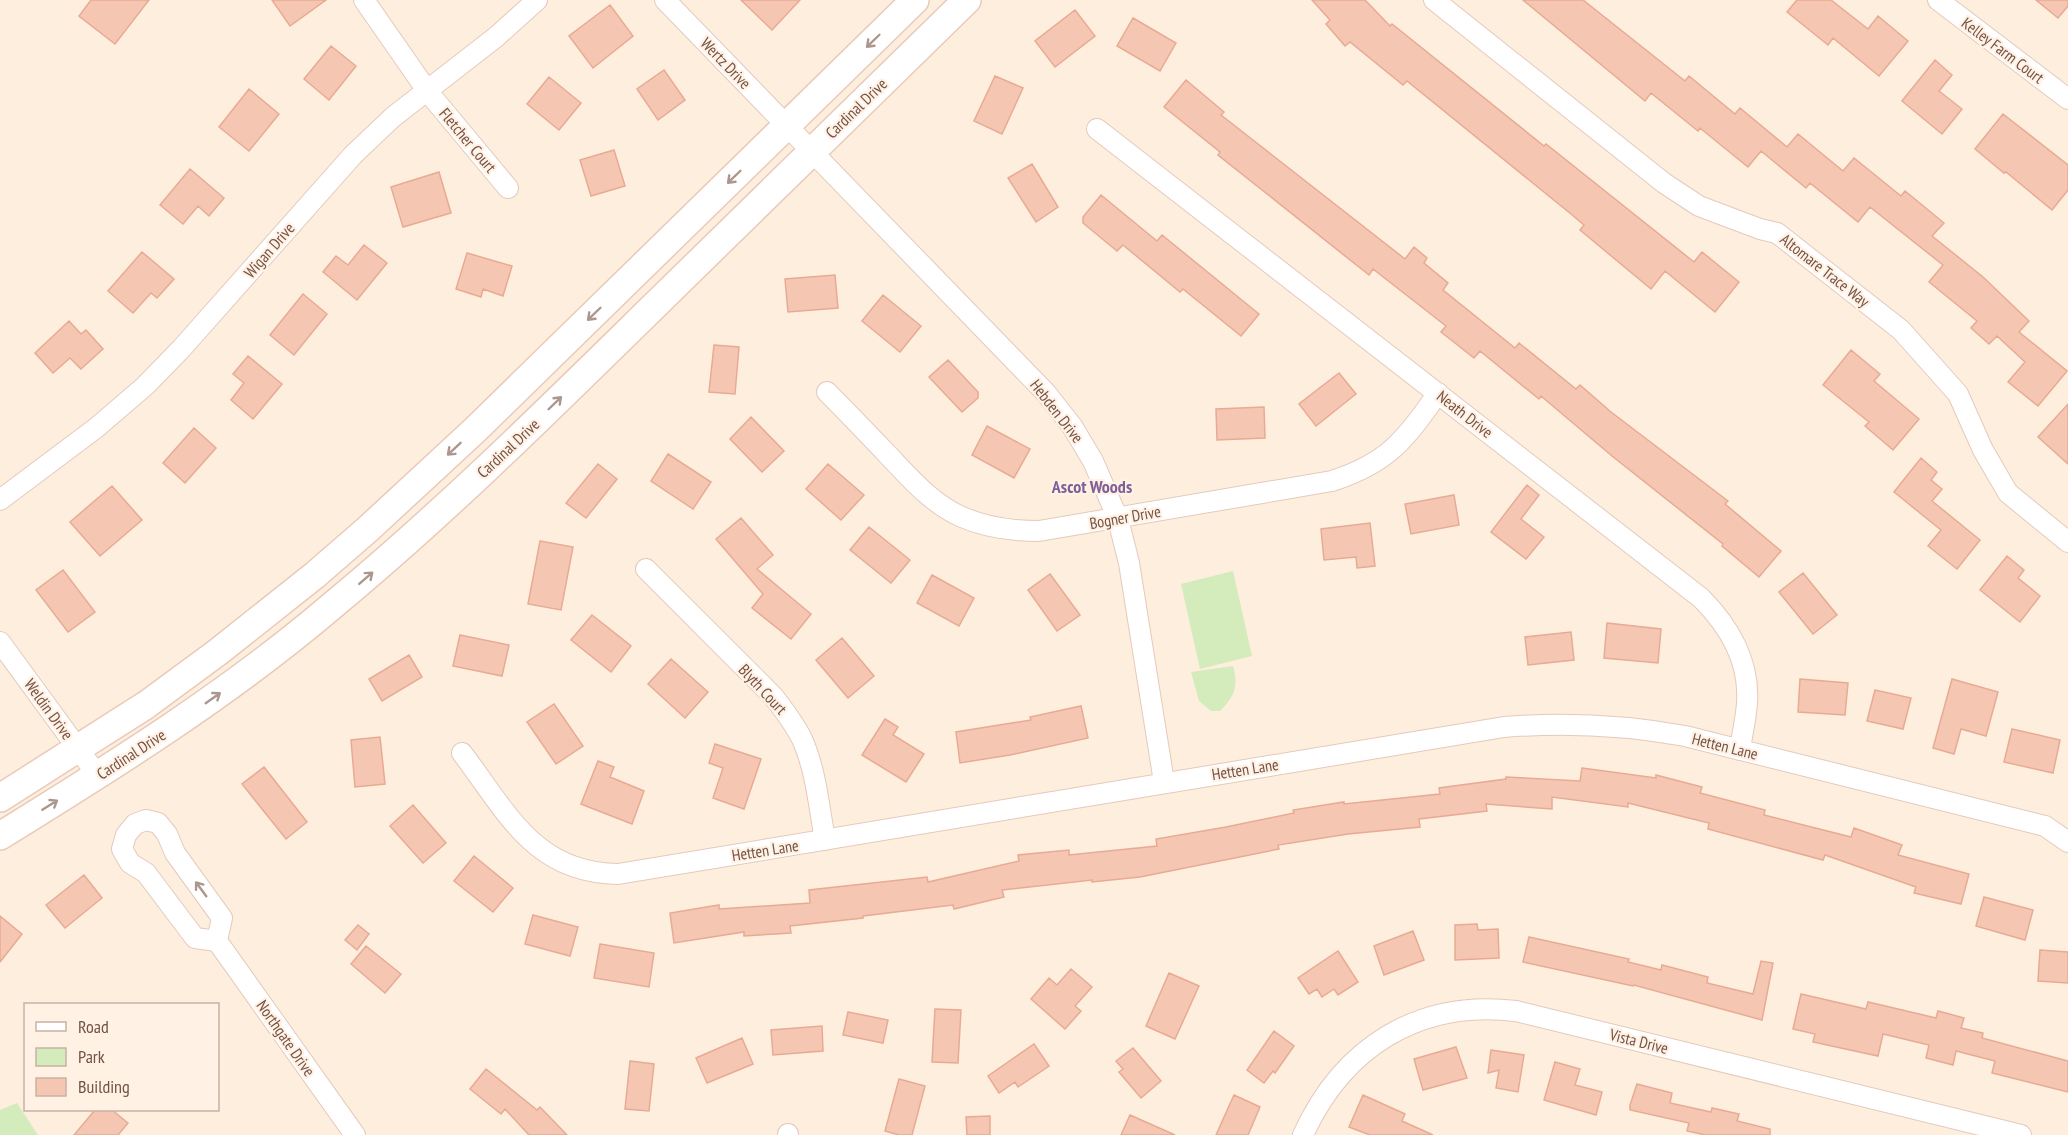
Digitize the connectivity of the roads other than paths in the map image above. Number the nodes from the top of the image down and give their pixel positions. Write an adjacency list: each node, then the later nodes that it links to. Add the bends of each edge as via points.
1 (364, 0): 8 (street, Fletcher Court)
2 (537, 0): 8 (street, Wigan Drive)
3 (665, 0): 10 (street, Wertz Drive)
4 (915, 0): 10 (main road, Cardinal Drive, one-way to 10)
5 (967, 0): 12 (main road, Cardinal Drive)
6 (1434, 0): 18 (street, Altomare Trace Way, via 1664,183 1699,206 1777,232 1902,330 1958,394 2008,493)
7 (1938, 0): 9 (street, Kelley Farm Court)
8 (428, 92): 13 (street, Fletcher Court); 16 (street, Wigan Drive, via 393,117 353,155 145,386)
9 (2066, 93)
10 (787, 126): 12 (street, Hebden Drive); 21 (main road, Cardinal Drive, one-way to 21, via 475,430 351,544 218,652)
11 (1097, 129): 15 (street, Neath Drive)
12 (812, 151): 17 (street, Hebden Drive, via 1046,393 1093,462); 24 (main road, Cardinal Drive, one-way to 12, via 235,682 332,607 424,527)
13 (508, 188)
14 (827, 392): 17 (street, Bogner Drive, via 917,485 960,516 1012,531 1039,531)
15 (1438, 393): 17 (street, Bogner Drive, via 1398,445 1356,473 1332,481); 22 (street, Neath Drive, via 1715,612 1736,646 1746,677 1747,702)
16 (0, 500)
17 (1118, 519): 25 (street, Hebden Drive, via 1129,563)
18 (2068, 542)
19 (646, 569): 28 (street, Blyth Court, via 789,716 809,759)
20 (0, 642): 21 (street, Weldin Drive)
21 (78, 749): 24 (street, Weldin Drive); 26 (main road, Cardinal Drive)
22 (1740, 750): 25 (street, Hetten Lane, via 1645,729 1544,724 1504,727); 29 (street, Hetten Lane, via 2045,826)
23 (462, 753): 28 (street, Hetten Lane, via 523,833 548,855 578,870 618,874)
24 (98, 776): 27 (main road, Cardinal Drive, one-way to 24)
25 (1164, 782): 28 (street, Hetten Lane)
26 (0, 798)
27 (0, 836)
28 (825, 840)
29 (2068, 842)
30 (218, 940): 30 (street, one-way to 30, via 222,918 175,854 167,834 158,823 146,820 135,824 122,849 130,863 146,873 195,938); 31 (street, Northgate Drive)
31 (355, 1135)
32 (1304, 1135): 33 (street, Vista Drive, via 1330,1086 1369,1048 1421,1020 1474,1009 1516,1011)
33 (2021, 1135)

